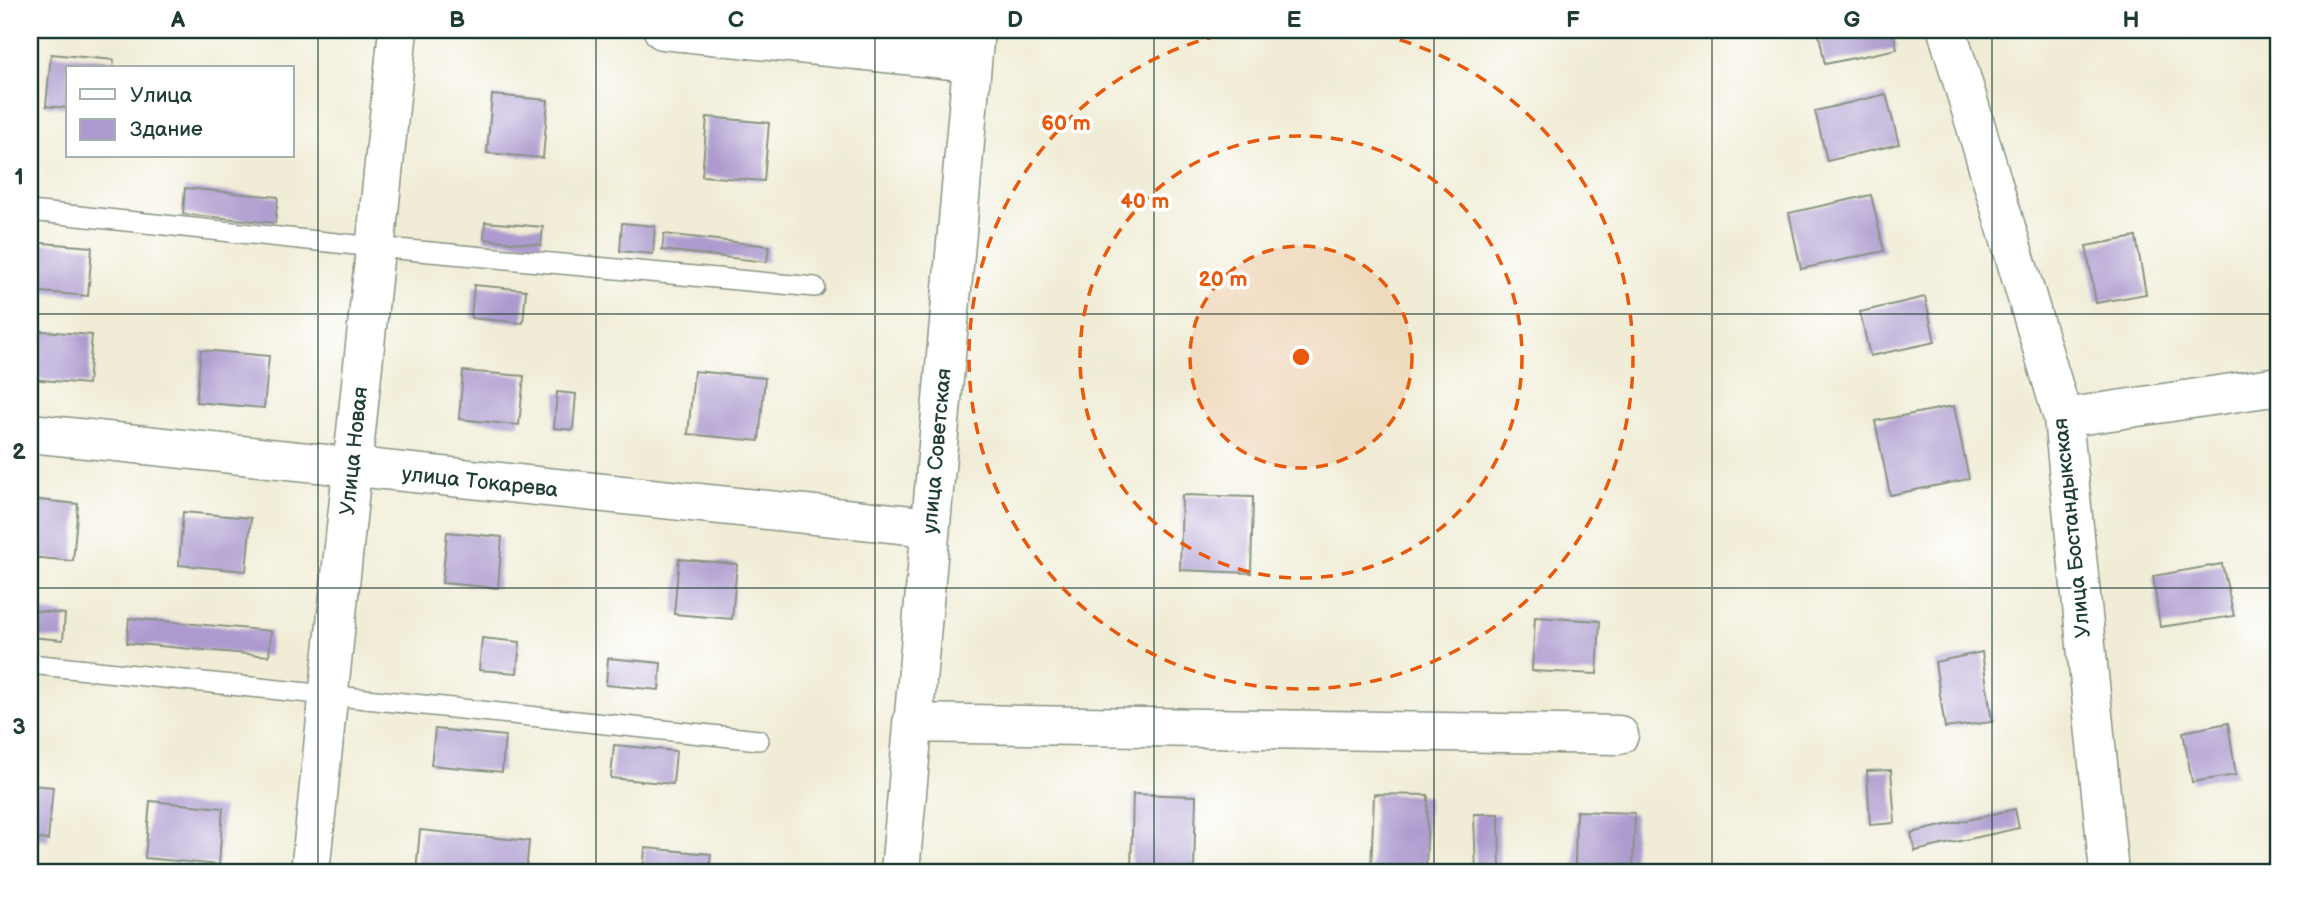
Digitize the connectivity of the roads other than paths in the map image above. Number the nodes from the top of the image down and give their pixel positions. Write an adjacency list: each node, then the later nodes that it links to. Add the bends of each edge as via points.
1 (398, 30): 6 (street, Улица Новая)
2 (663, 30): 4 (street)
3 (1947, 30): 9 (street, Улица Бостандыкская)
4 (974, 46): 12 (street, улица Советская)
5 (30, 211): 6 (lane)
6 (375, 247): 7 (lane); 11 (street, Улица Новая)
7 (815, 287)
8 (2279, 386): 9 (street)
9 (2063, 418): 20 (street, Улица Бостандыкская)
10 (30, 433): 11 (street, улица Токарева)
11 (352, 469): 12 (street, улица Токарева); 14 (street, Улица Новая)
12 (930, 527): 15 (street, улица Советская)
13 (30, 664): 14 (lane)
14 (328, 695): 17 (lane); 18 (street, Улица Новая)
15 (912, 723): 16 (street); 19 (street, улица Советская)
16 (1619, 735)
17 (759, 740)
18 (310, 872)
19 (900, 872)
20 (2109, 872)

